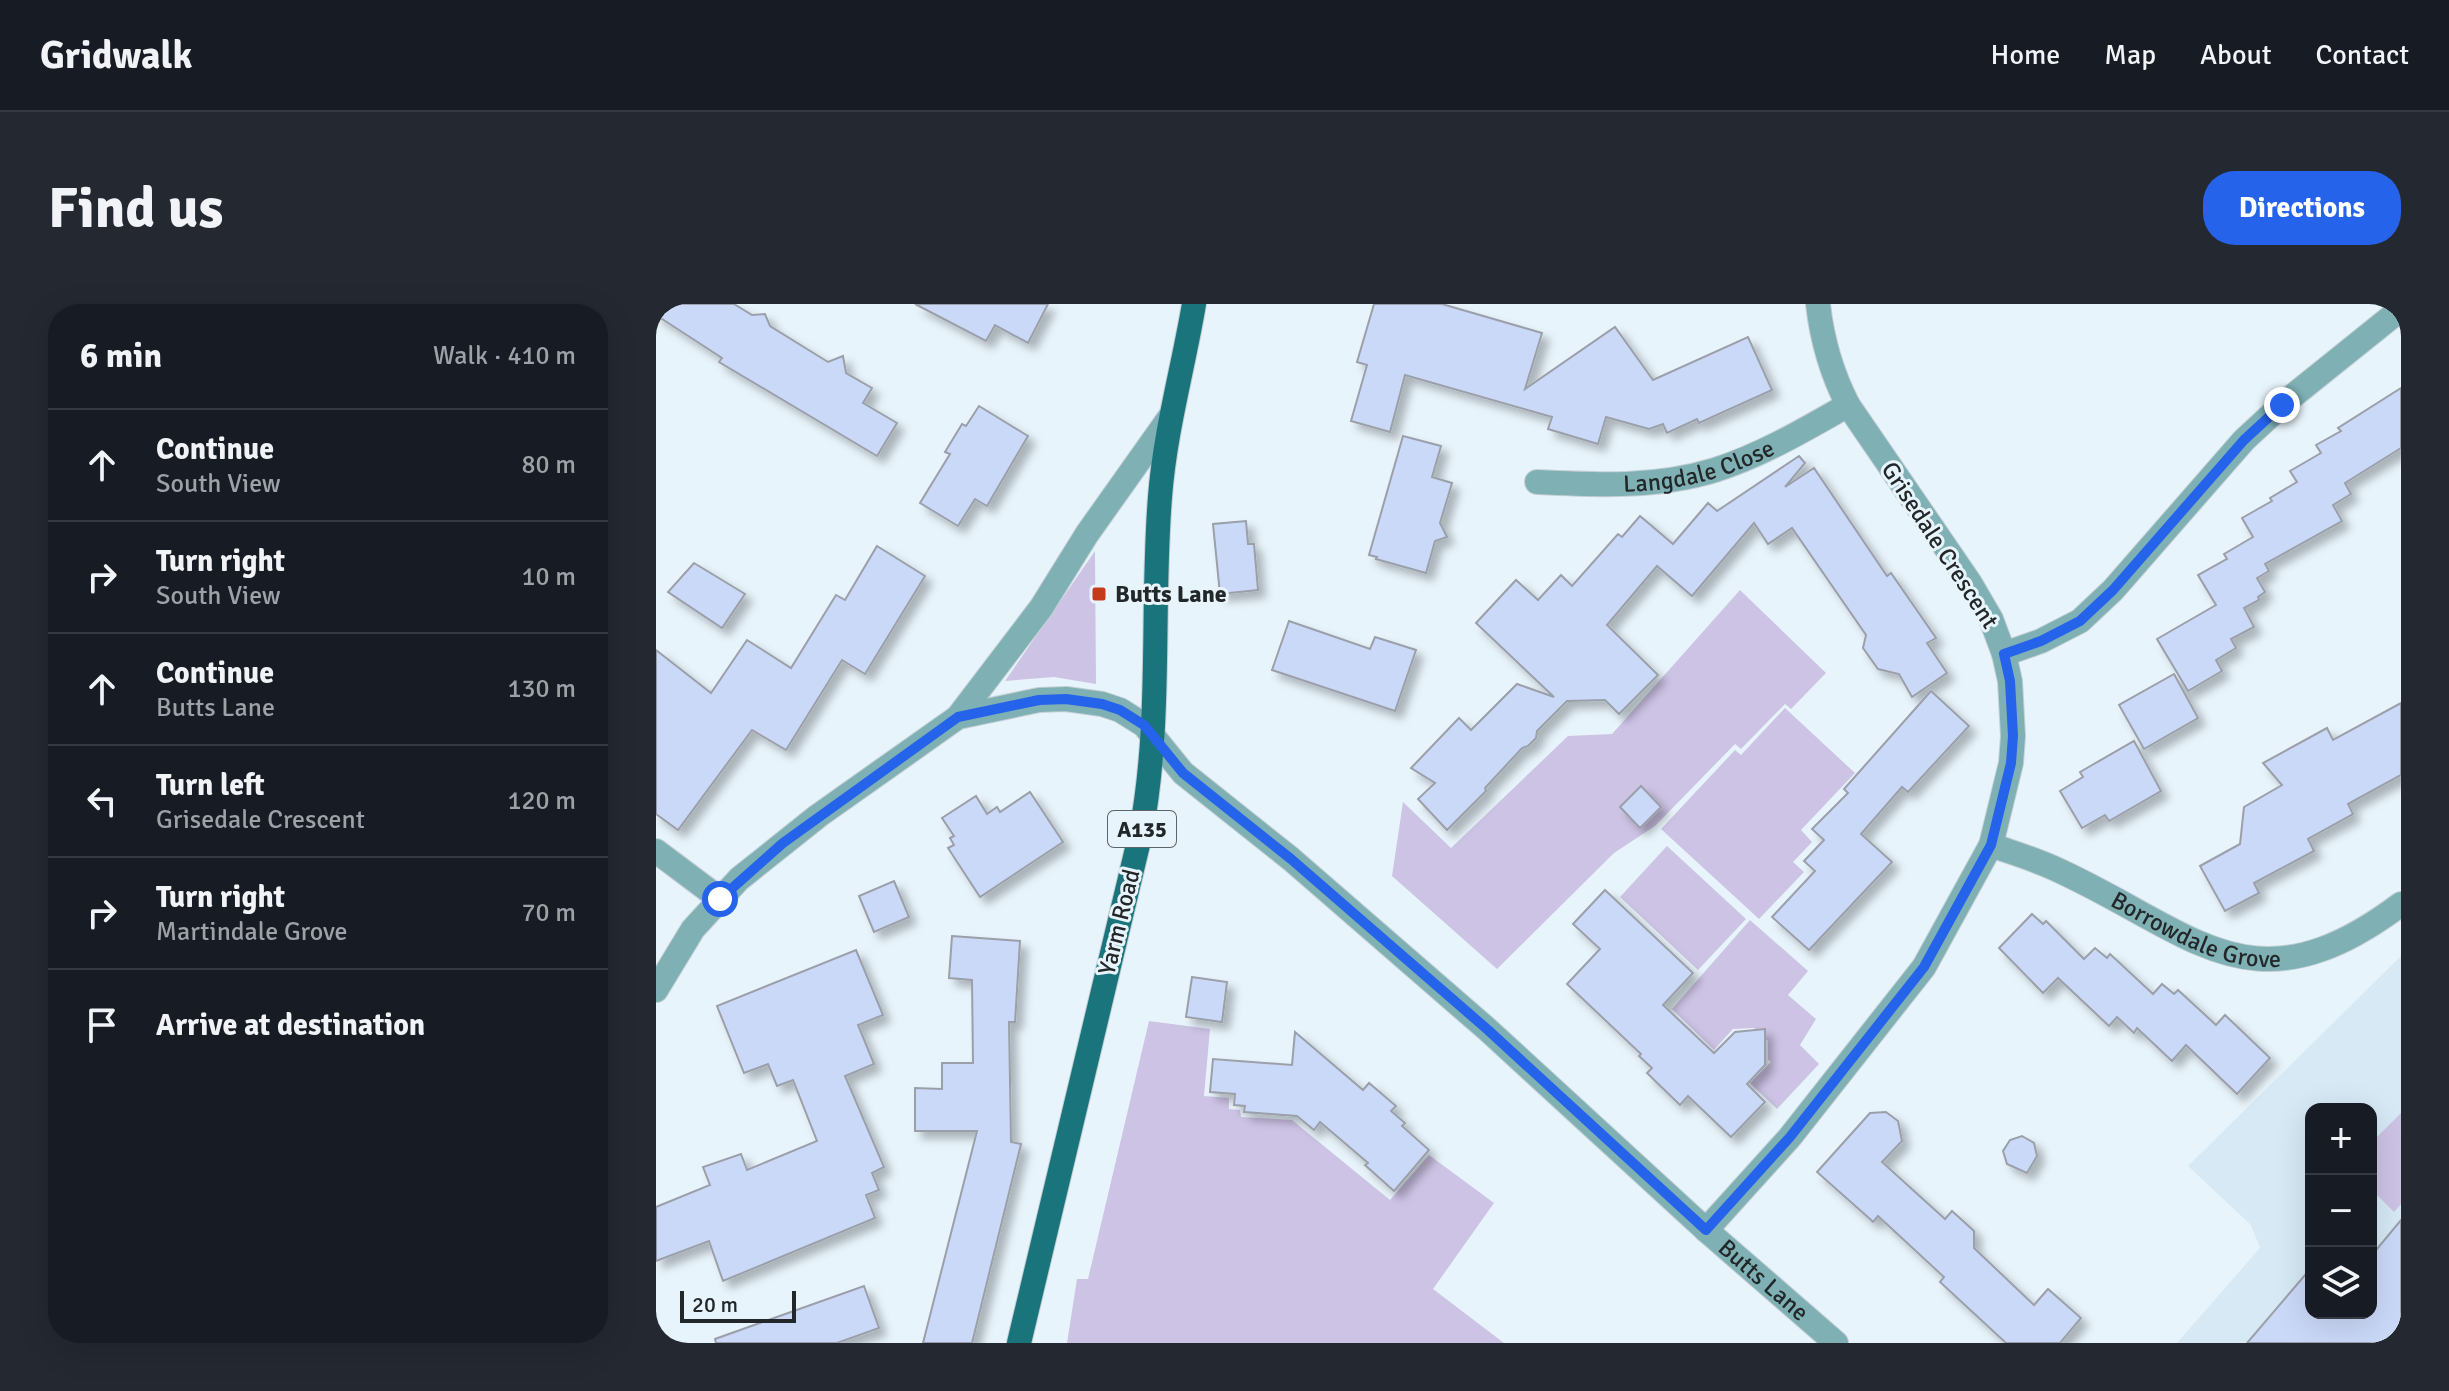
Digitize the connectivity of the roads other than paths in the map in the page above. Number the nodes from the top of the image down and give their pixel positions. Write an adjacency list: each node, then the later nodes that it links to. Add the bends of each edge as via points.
1 (1194, 304): 5 (main road, Yarm Road / A135)
2 (1818, 304): 4 (street, Grisedale Crescent, via 1826,350)
3 (2401, 309): 7 (street, via 2244,440 2080,621)
4 (1848, 405): 6 (street, Langdale Close, via 1716,470 1651,483); 7 (street, Grisedale Crescent, via 1970,583)
5 (1170, 417): 8 (street, via 1041,608); 9 (main road, Yarm Road / A135, via 1160,497)
6 (1537, 482)
7 (2004, 654): 10 (street, Grisedale Crescent, via 2013,736)
8 (958, 717): 9 (street, Butts Lane, via 1039,700 1084,700 1120,710); 12 (street, via 783,843)
9 (1154, 736): 15 (street, Butts Lane, via 1183,773 1488,1030); 16 (main road, Yarm Road / A135, via 1141,832)
10 (1991, 845): 13 (street, Borrowdale Grove, via 2060,871 2220,953 2255,960 2296,957 2341,943); 15 (street, Grisedale Crescent, via 1924,967 1800,1124)
11 (656, 851): 12 (street)
12 (720, 899): 14 (street, via 693,929)
13 (2401, 904)
14 (656, 990)
15 (1706, 1230): 17 (street, Butts Lane)
16 (1019, 1343)
17 (1836, 1343)

